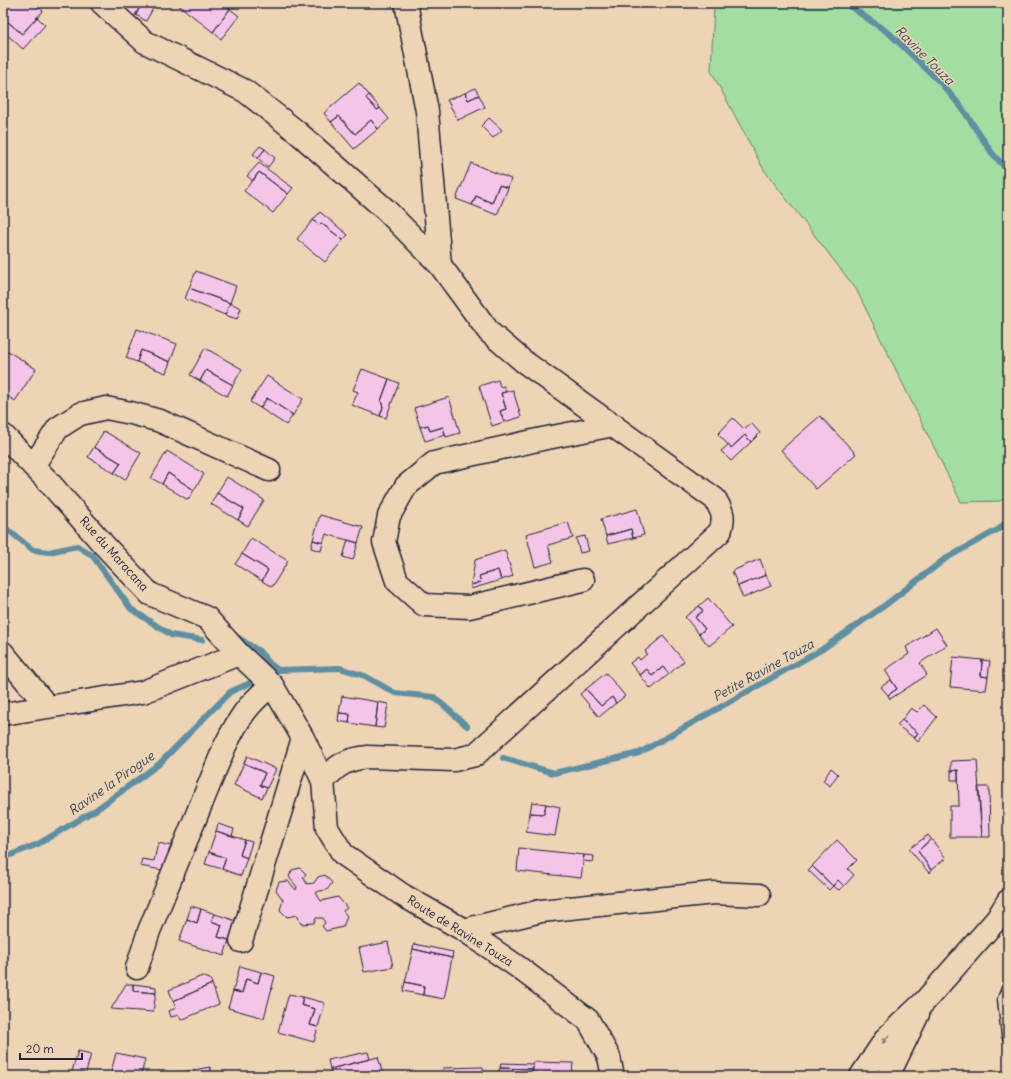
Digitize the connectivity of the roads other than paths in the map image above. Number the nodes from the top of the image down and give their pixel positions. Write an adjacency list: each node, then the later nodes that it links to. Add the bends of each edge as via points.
1 (102, 3): 3 (street, via 145,42 245,91 296,131 380,204)
2 (406, 3): 3 (street, via 427,111)
3 (440, 265): 4 (street, via 489,332 523,361)
4 (614, 425): 8 (street, via 434,463 406,486 389,516 384,542 397,581 424,605 469,607); 15 (street, via 715,499 724,520 720,532 474,755 454,760 368,757 354,759 336,767)
5 (3, 435): 6 (street, Rue du Maracana)
6 (34, 466): 7 (street, via 58,428 80,414 106,408 160,421); 10 (street, Rue du Maracana, via 150,594 207,618)
7 (269, 470)
8 (584, 580)
9 (3, 653): 12 (street)
10 (244, 657): 11 (street, Rue du Maracana); 12 (street, via 143,692)
11 (270, 684): 14 (street, Rue du Maracana); 20 (street, via 240,717 225,746 148,931)
12 (48, 707): 13 (street)
13 (3, 714)
14 (303, 738): 15 (street, Rue du Maracana); 19 (street)
15 (323, 780): 18 (street, Route de Ravine Touza, via 327,828 343,854 404,896)
16 (759, 895): 18 (street, via 714,893 541,911)
17 (1008, 901): 22 (street, via 997,919)
18 (464, 930): 24 (street, Route de Ravine Touza, via 588,1020 609,1057)
19 (242, 941)
20 (137, 968)
21 (1008, 989): 23 (lane, via 1004,999)
22 (924, 1002): 25 (street, one-way to 25, via 887,1037); 26 (street)
23 (1008, 1035)
24 (613, 1076)
25 (861, 1076)
26 (888, 1076)

